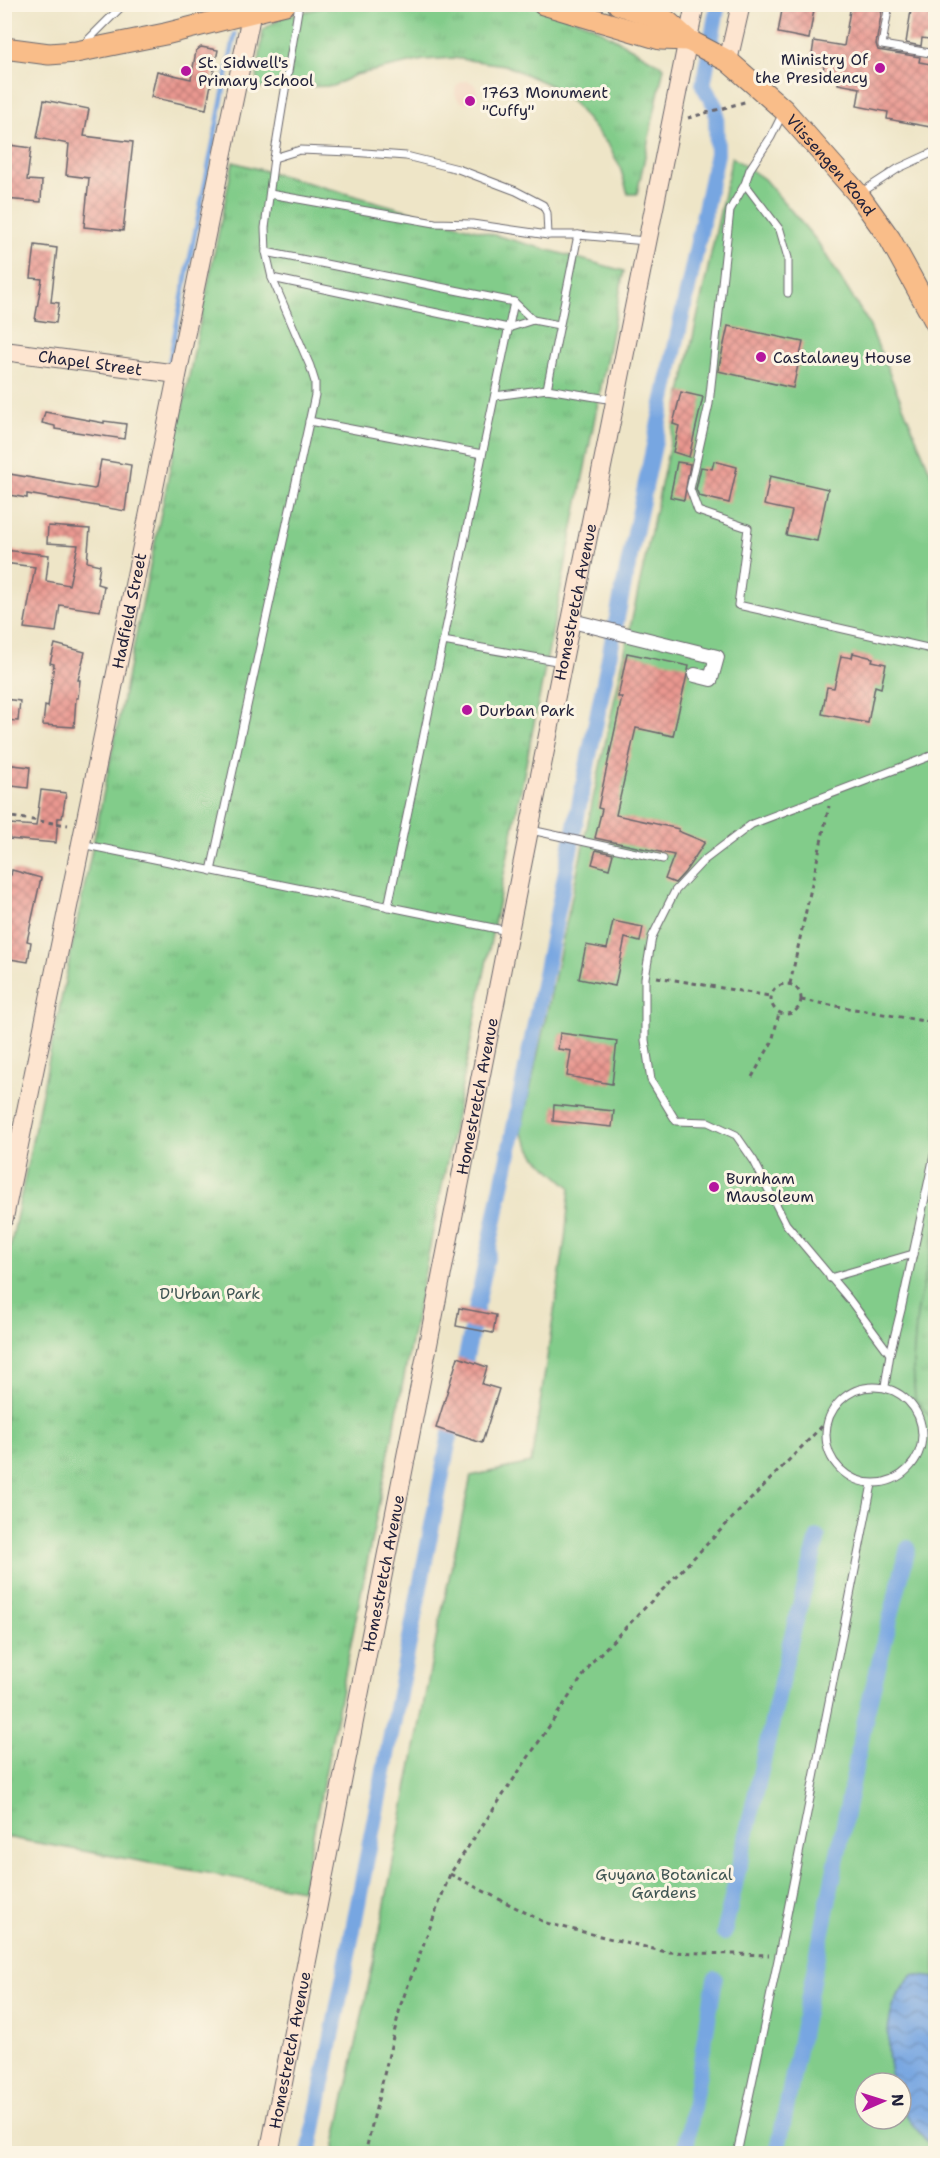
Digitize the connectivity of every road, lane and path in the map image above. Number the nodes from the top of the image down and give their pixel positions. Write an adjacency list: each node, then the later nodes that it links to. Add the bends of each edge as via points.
1 (124, 4): 12 (lane)
2 (285, 4): 9 (main road)
3 (299, 4): 18 (lane)
4 (543, 4): 11 (main road)
5 (618, 4): 11 (main road, Vlissengen Road, via 667,21)
6 (695, 4): 11 (main road)
7 (741, 4): 11 (main road)
8 (889, 4): 13 (lane, via 882,45)
9 (253, 8): 12 (main road, via 165,34); 34 (main road, Hadfield Street)
10 (4, 48): 12 (main road, via 49,54)
11 (709, 50): 15 (main road, Vlissengen Road); 24 (main road, Homestretch Avenue)
12 (76, 52)
13 (936, 54)
14 (734, 105): 16 (path)
15 (784, 111): 19 (lane); 21 (main road, Vlissengen Road)
16 (690, 117)
17 (936, 151): 21 (lane)
18 (274, 159): 20 (lane); 22 (lane, via 300,150 351,152 406,156 458,169 543,205)
19 (745, 184): 27 (lane, via 780,230 788,258); 42 (lane, via 730,210 709,404 690,489 698,511 748,528 738,605)
20 (270, 194): 22 (lane, via 435,223); 25 (lane, via 265,228)
21 (858, 194): 30 (main road, Vlissengen Road, via 890,239)
22 (548, 235): 23 (lane)
23 (578, 235): 24 (lane); 31 (lane)
24 (649, 242): 37 (main road, Homestretch Avenue)
25 (267, 252): 26 (lane); 28 (lane)
26 (272, 278): 32 (lane); 38 (lane, via 315,381)
27 (788, 293)
28 (514, 302): 29 (lane); 32 (lane)
29 (533, 320): 31 (lane); 32 (lane)
30 (936, 323)
31 (560, 325): 35 (lane)
32 (508, 328): 36 (lane)
33 (4, 351): 34 (main road, Chapel Street)
34 (177, 374): 49 (main road, Hadfield Street)
35 (547, 389): 36 (lane); 37 (lane)
36 (495, 396): 39 (lane)
37 (616, 400): 40 (main road, Homestretch Avenue)
38 (309, 421): 39 (lane); 51 (lane)
39 (482, 454): 41 (lane)
40 (572, 621): 43 (main road, Homestretch Avenue); 44 (street, via 717,657 711,679)
41 (443, 641): 43 (lane); 52 (lane)
42 (936, 650)
43 (564, 663): 48 (main road, Homestretch Avenue)
44 (695, 675)
45 (936, 754): 46 (lane)
46 (831, 795): 54 (lane, via 752,824 703,861 675,891 652,937); 55 (path)
47 (4, 816): 49 (path)
48 (529, 830): 50 (lane); 53 (main road, Homestretch Avenue)
49 (83, 835): 51 (lane); 62 (main road, Hadfield Street)
50 (663, 859)
51 (211, 871): 52 (lane)
52 (388, 907): 53 (lane)
53 (510, 932): 71 (main road, Homestretch Avenue)
54 (645, 975): 56 (path); 64 (lane, via 645,1040 651,1080 676,1121 708,1122 736,1135 786,1224)
55 (790, 984): 56 (path, via 780,984); 57 (path, via 799,990)
56 (770, 996): 58 (path)
57 (801, 1000): 58 (path, via 794,1012); 59 (path)
58 (779, 1013): 60 (path, via 772,1042)
59 (936, 1023)
60 (752, 1077)
61 (936, 1146): 63 (lane)
62 (4, 1218)
63 (913, 1254): 64 (lane); 65 (lane)
64 (830, 1278): 65 (lane)
65 (890, 1354): 66 (lane)
66 (885, 1386): 67 (lane, via 852,1389 829,1412); 68 (lane, via 910,1401 922,1426 919,1455 899,1477)
67 (828, 1420): 68 (lane, via 825,1444 841,1472); 69 (path, via 593,1661)
68 (872, 1484): 70 (lane)
69 (450, 1874): 70 (path, via 546,1923 666,1952); 72 (path, via 401,2004)
70 (779, 1955): 73 (lane)
71 (269, 2154)
72 (365, 2154)
73 (736, 2154)

